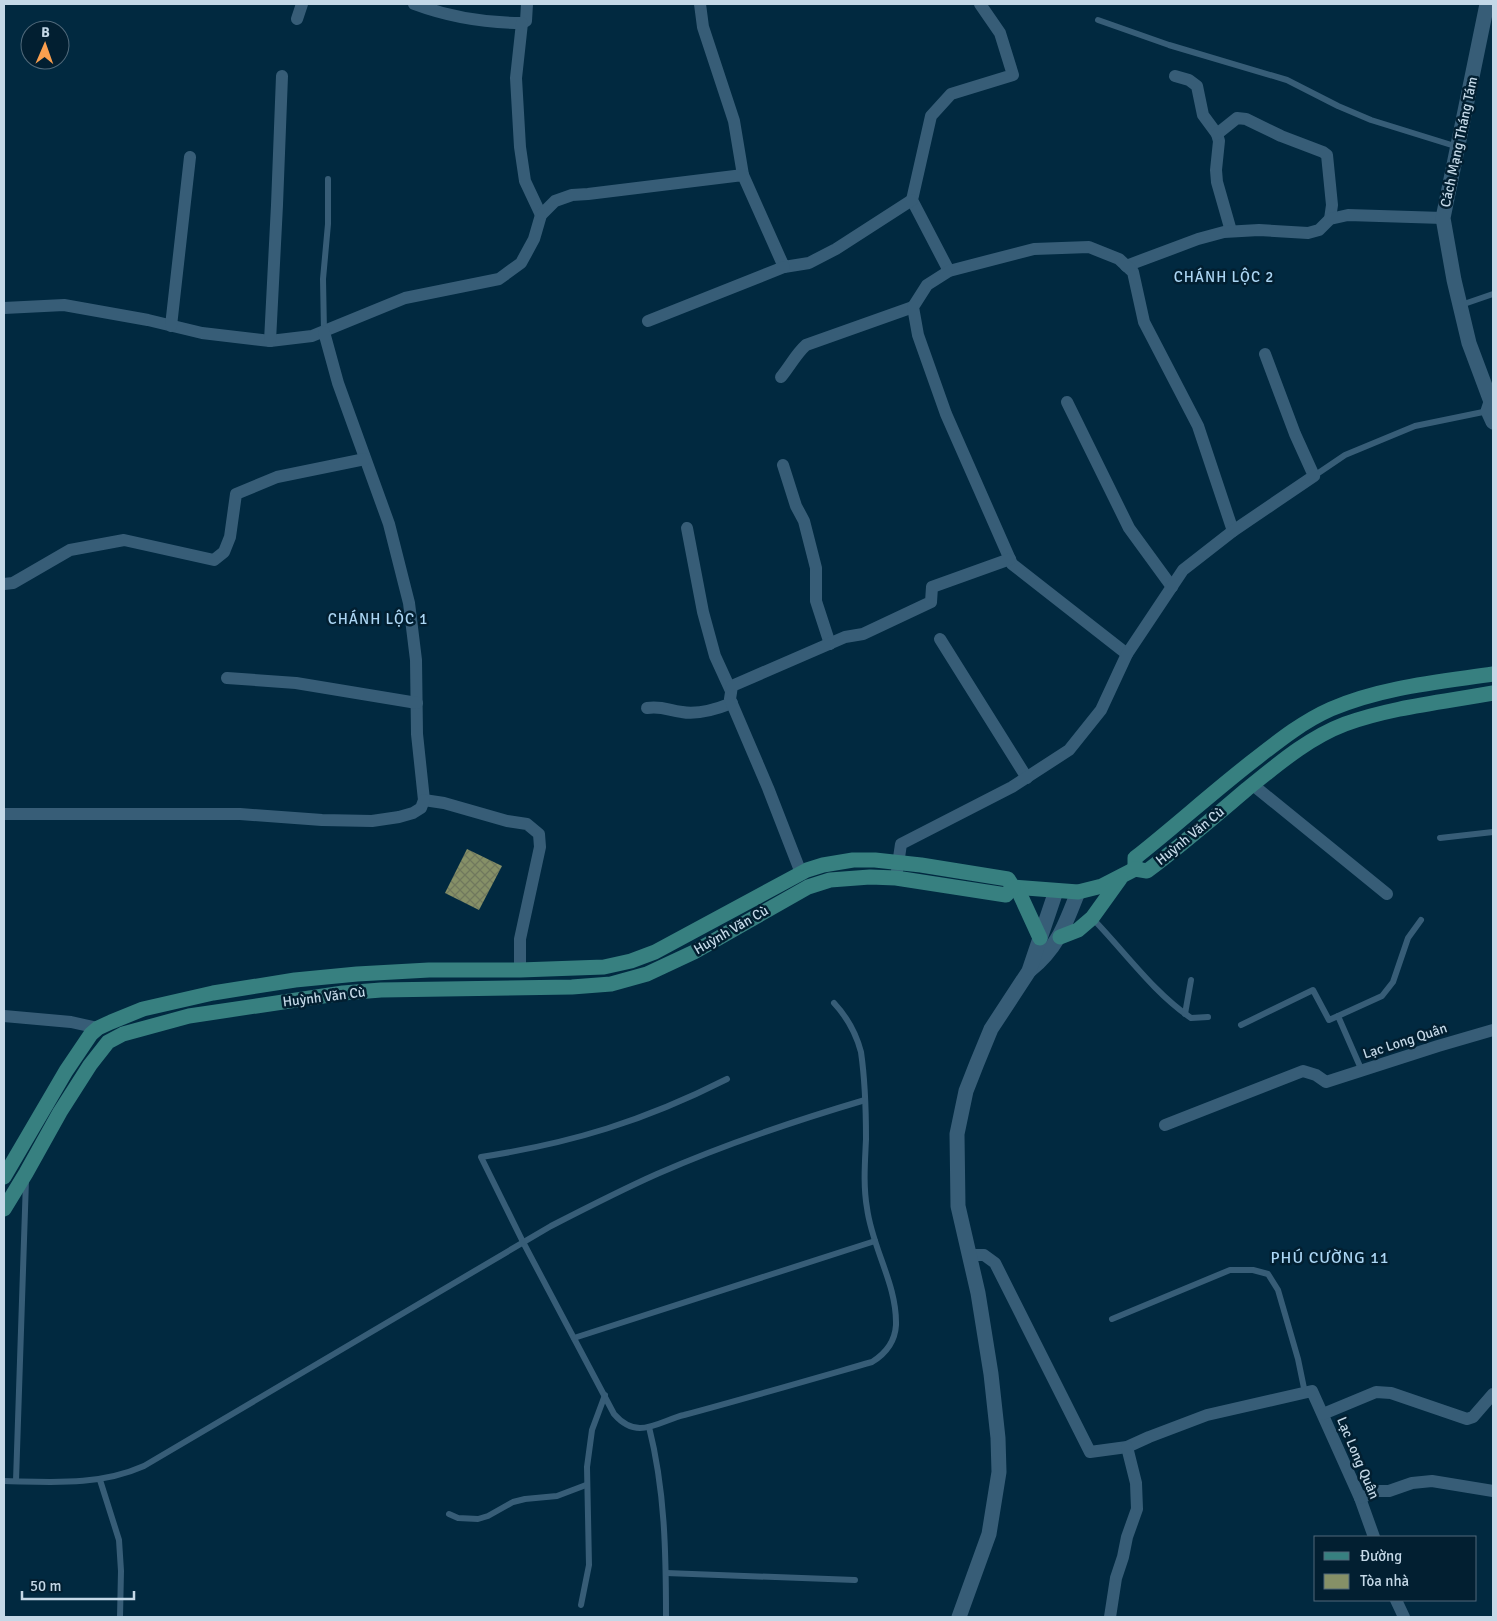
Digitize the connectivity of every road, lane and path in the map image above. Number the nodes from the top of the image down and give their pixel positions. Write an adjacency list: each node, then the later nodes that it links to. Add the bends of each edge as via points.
1 (302, 4): 7 (street)
2 (414, 4): 9 (street, via 441,14)
3 (527, 4): 9 (street, via 526,21)
4 (700, 4): 15 (street, via 703,27 734,121)
5 (980, 4): 17 (street, via 1000,33 1013,75 951,94 930,116)
6 (1487, 4): 13 (street, Cách Mạng Tháng Tám)
7 (297, 19)
8 (1098, 20): 13 (lane, via 1287,80 1371,120)
9 (522, 23): 18 (street, via 516,78 520,147 526,181)
10 (282, 76): 32 (street)
11 (1175, 76): 12 (street, via 1197,86 1203,115)
12 (1217, 134): 20 (street, via 1237,118 1246,119 1327,155 1332,205); 21 (street, via 1217,182)
13 (1458, 147): 19 (street, Cách Mạng Tháng Tám)
14 (190, 157): 30 (street)
15 (743, 175): 18 (street, via 572,195 555,201); 22 (street)
16 (328, 179): 31 (lane)
17 (912, 200): 22 (street, via 809,263); 24 (street)
18 (541, 215): 31 (street, via 534,239 521,263 499,279 405,298)
19 (1443, 218): 20 (street, via 1348,214); 26 (street, Cách Mạng Tháng Tám)
20 (1330, 219): 21 (street, via 1319,230 1308,233)
21 (1231, 231): 23 (street, via 1198,239)
22 (784, 266): 29 (street)
23 (1126, 266): 24 (street, via 1119,259 1089,247 1034,248); 41 (street, via 1134,272 1144,322 1198,426)
24 (949, 271): 27 (street, via 927,285)
25 (1493, 294): 26 (lane)
26 (1460, 306): 36 (street, Cách Mạng Tháng Tám, via 1469,343 1491,402)
27 (913, 307): 34 (street, via 806,345); 42 (street, via 918,335 946,414)
28 (4, 308): 30 (street, via 64,305)
29 (648, 321)
30 (170, 326): 32 (street, via 202,334)
31 (324, 332): 32 (street); 37 (street)
32 (270, 341)
33 (1265, 354): 39 (street)
34 (781, 377)
35 (1068, 402): 44 (street, via 1129,528)
36 (1491, 417): 39 (lane, via 1415,426 1345,455)
37 (365, 459): 43 (street, via 277,477 236,494 230,537 224,552 214,560 124,540 70,550); 52 (street, via 389,524 408,603 416,660)
38 (783, 465): 46 (street, via 804,521 816,568 816,601)
39 (1314, 476): 41 (street)
40 (688, 528): 51 (street, via 703,612)
41 (1233, 531): 44 (street, via 1183,570)
42 (1010, 559): 46 (street, via 932,587 931,602 863,634); 47 (street, via 1012,564)
43 (4, 584)
44 (1172, 586): 47 (street)
45 (940, 639): 56 (street)
46 (830, 644): 51 (street, via 732,686)
47 (1127, 654): 56 (street, via 1101,710 1069,750)
48 (1493, 674): 54 (main road, via 1396,688 1349,702 1302,724)
49 (227, 678): 52 (street, via 296,683)
50 (1493, 693): 55 (main road, Huỳnh Văn Cù, via 1394,710 1344,724 1312,740)
51 (731, 697): 53 (street, via 702,712 683,713 660,706); 64 (street)
52 (417, 703): 58 (street)
53 (647, 708)
54 (1272, 746): 55 (main road); 63 (main road, via 1135,858)
55 (1282, 761): 57 (main road, Huỳnh Văn Cù)
56 (1027, 778): 62 (street, via 901,844)
57 (1253, 784): 63 (main road, Huỳnh Văn Cù, via 1147,871); 69 (street)
58 (424, 800): 59 (street, via 421,808 412,813 372,821 240,814); 74 (street, via 507,822 528,824 539,834 540,847 520,939)
59 (4, 814)
60 (1493, 832): 61 (lane)
61 (1440, 838)
62 (898, 862): 64 (main road, via 838,862); 65 (street); 66 (main road, via 1008,879)
63 (1129, 872): 68 (main road, Huỳnh Văn Cù, via 1102,886); 70 (main road)
64 (801, 874): 74 (main road, via 655,952 631,961 604,966)
65 (896, 878): 66 (main road, Huỳnh Văn Cù, via 1006,895); 85 (main road, Huỳnh Văn Cù, via 848,877 820,883 694,952 648,974 611,984 572,988 343,993 189,1016)
66 (1015, 887): 67 (main road, Huỳnh Văn Cù); 73 (main road)
67 (1056, 891): 68 (main road, Huỳnh Văn Cù); 73 (street)
68 (1078, 892): 72 (street)
69 (1387, 894)
70 (1092, 918): 72 (main road, via 1078,930); 78 (lane)
71 (1421, 920): 80 (lane, via 1408,938 1393,982 1382,996)
72 (1060, 937): 75 (street, via 1042,961)
73 (1040, 938): 75 (street)
74 (520, 970): 83 (main road, via 420,971 295,980 213,993 143,1009)
75 (1029, 971): 95 (street, via 992,1029 966,1091 957,1134 958,1206)
76 (1191, 980): 78 (lane)
77 (834, 1003): 88 (lane, via 858,1041)
78 (1185, 1014): 81 (lane, via 1191,1018)
79 (4, 1016): 83 (street, via 50,1019)
80 (1338, 1016): 82 (lane, via 1329,1020 1313,990); 86 (lane)
81 (1208, 1017)
82 (1241, 1024)
83 (98, 1028): 85 (main road); 91 (main road, via 71,1064)
84 (1493, 1030): 86 (street, Lạc Long Quân)
85 (123, 1034): 90 (main road, Huỳnh Văn Cù, via 108,1042 90,1065)
86 (1362, 1071): 89 (street, Lạc Long Quân, via 1326,1082 1303,1071)
87 (727, 1079): 93 (lane, via 664,1109 598,1132 526,1150 480,1157)
88 (865, 1100): 93 (lane, via 757,1135 658,1173); 94 (lane, via 864,1189)
89 (1165, 1125)
90 (26, 1173): 92 (main road, Huỳnh Văn Cù); 106 (lane)
91 (4, 1176)
92 (4, 1209)
93 (524, 1242): 97 (lane); 104 (lane, via 144,1466)
94 (875, 1242): 97 (lane); 102 (lane, via 888,1278 896,1324 890,1345 879,1358)
95 (969, 1256): 103 (street, via 984,1255 995,1263 1090,1452); 118 (street, via 991,1374 999,1472 989,1534)
96 (1112, 1319): 98 (lane, via 1230,1270 1268,1274 1278,1290)
97 (574, 1338): 100 (lane)
98 (1309, 1392): 101 (street, Lạc Long Quân); 103 (street, via 1207,1415)
99 (1493, 1394): 101 (street, via 1473,1417 1467,1419 1382,1392)
100 (605, 1396): 102 (lane, via 623,1423 636,1428); 107 (lane, via 592,1430)
101 (1323, 1414): 109 (street, Lạc Long Quân)
102 (649, 1427): 112 (lane, via 661,1488)
103 (1126, 1447): 119 (street, via 1136,1482 1137,1509 1116,1578)
104 (100, 1480): 106 (lane); 116 (lane, via 119,1540)
105 (4, 1481): 106 (lane)
106 (16, 1481)
107 (586, 1485): 110 (lane, via 557,1496 519,1500 478,1519); 115 (lane, via 588,1565)
108 (1493, 1491): 109 (street, via 1432,1481 1378,1491)
109 (1360, 1498): 111 (street, Lạc Long Quân)
110 (448, 1514)
111 (1374, 1536)
112 (666, 1572): 113 (lane); 117 (lane)
113 (855, 1580)
114 (1396, 1601): 120 (street)
115 (581, 1605)
116 (120, 1617)
117 (666, 1617)
118 (959, 1617)
119 (1110, 1617)
120 (1404, 1617)

